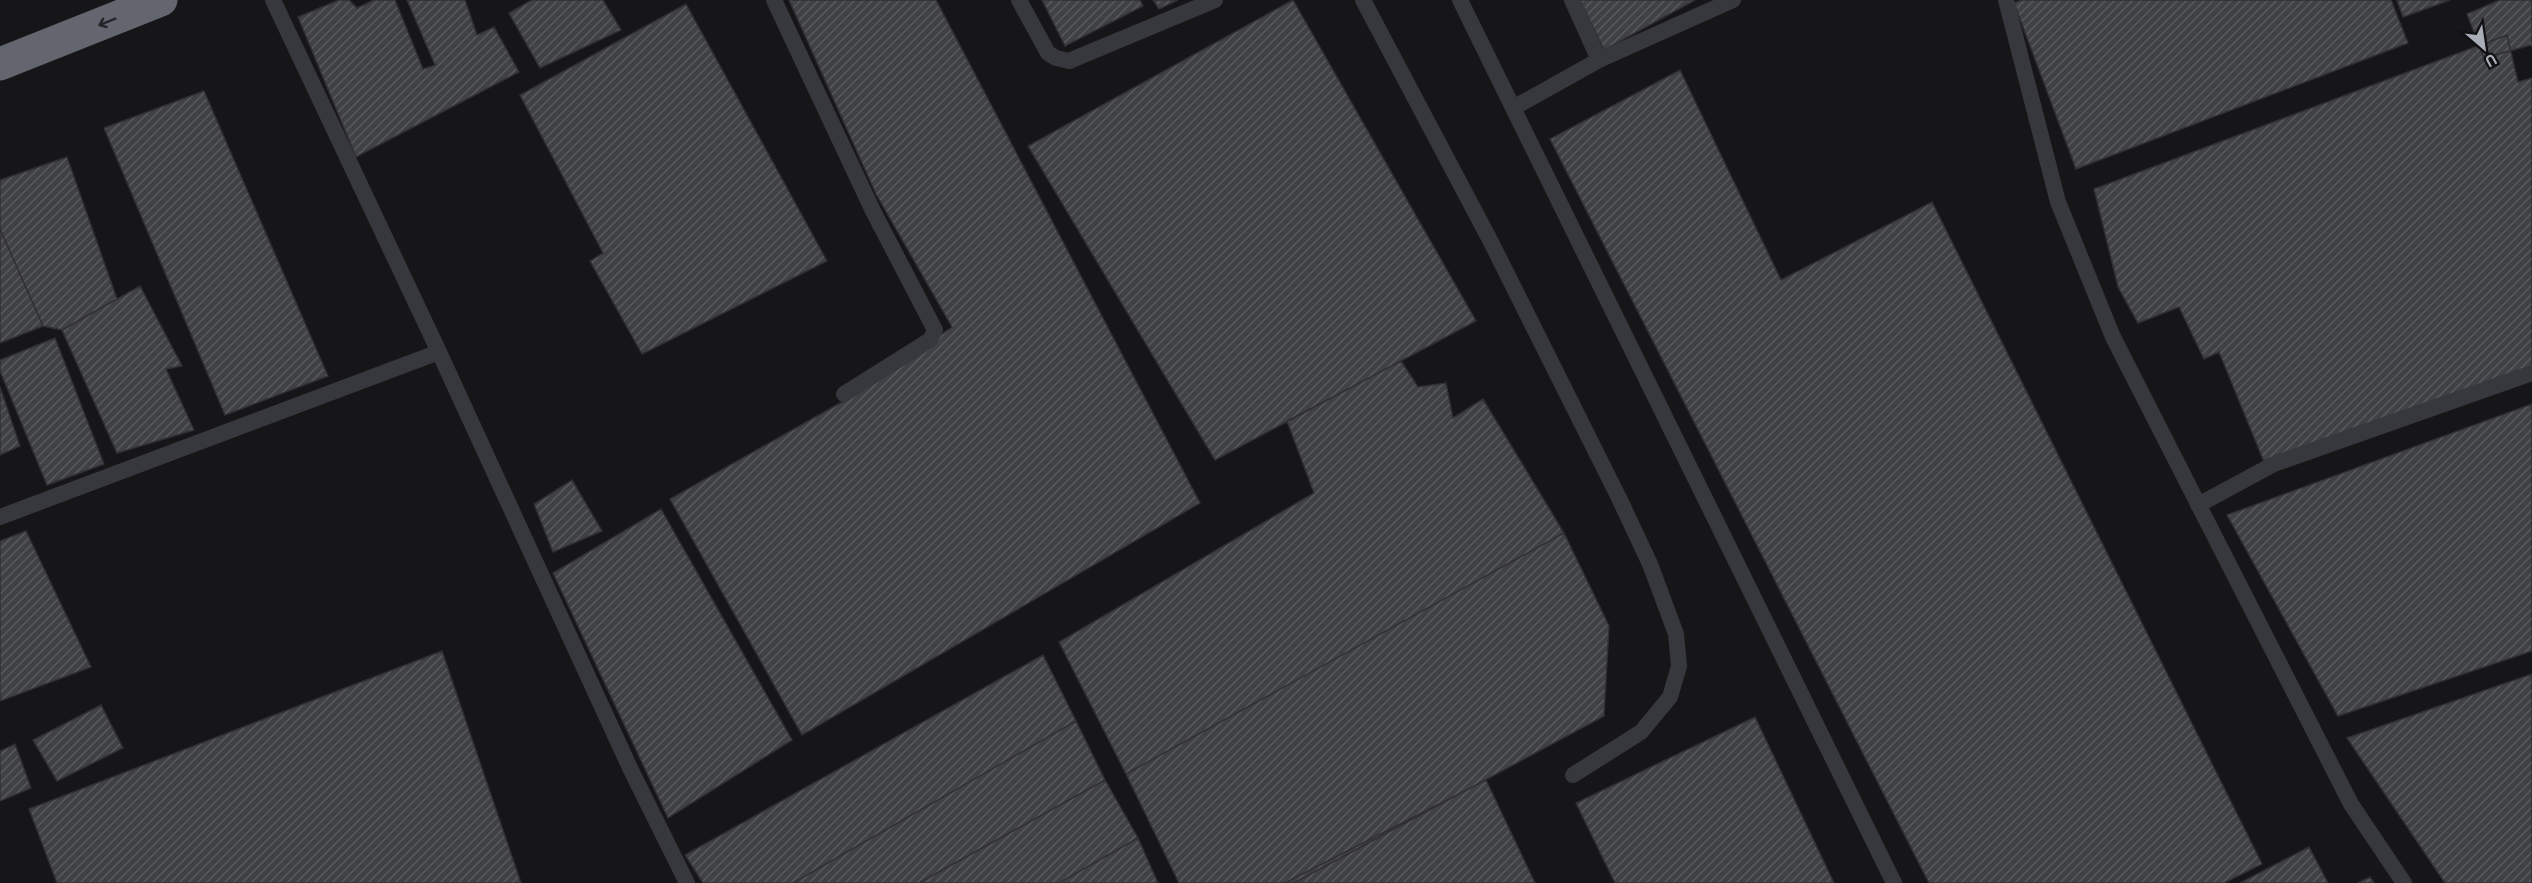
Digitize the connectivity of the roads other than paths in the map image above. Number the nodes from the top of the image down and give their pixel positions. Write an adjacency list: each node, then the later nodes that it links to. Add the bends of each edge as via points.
1 (161, 0): 12 (highway, one-way to 12)
2 (273, 0): 14 (lane)
3 (774, 0): 16 (lane, via 873,212 936,330 930,339)
4 (1019, 0): 5 (lane, via 1048,53 1069,61)
5 (1215, 0)
6 (1363, 0): 19 (lane, via 1491,242 1619,498 1650,564 1676,634 1679,666 1670,697 1641,732)
7 (1460, 0): 13 (lane)
8 (1572, 0): 11 (lane)
9 (1733, 0): 11 (lane)
10 (2006, 0): 17 (lane, via 2058,202 2114,337)
11 (1599, 60): 13 (lane)
12 (0, 64)
13 (1513, 108): 21 (lane)
14 (439, 352): 18 (lane); 20 (lane)
15 (2532, 373): 17 (lane, via 2274,464)
16 (844, 393)
17 (2198, 505): 22 (lane, via 2351,804)
18 (0, 517)
19 (1573, 775)
20 (687, 883)
21 (1894, 883)
22 (2404, 883)

